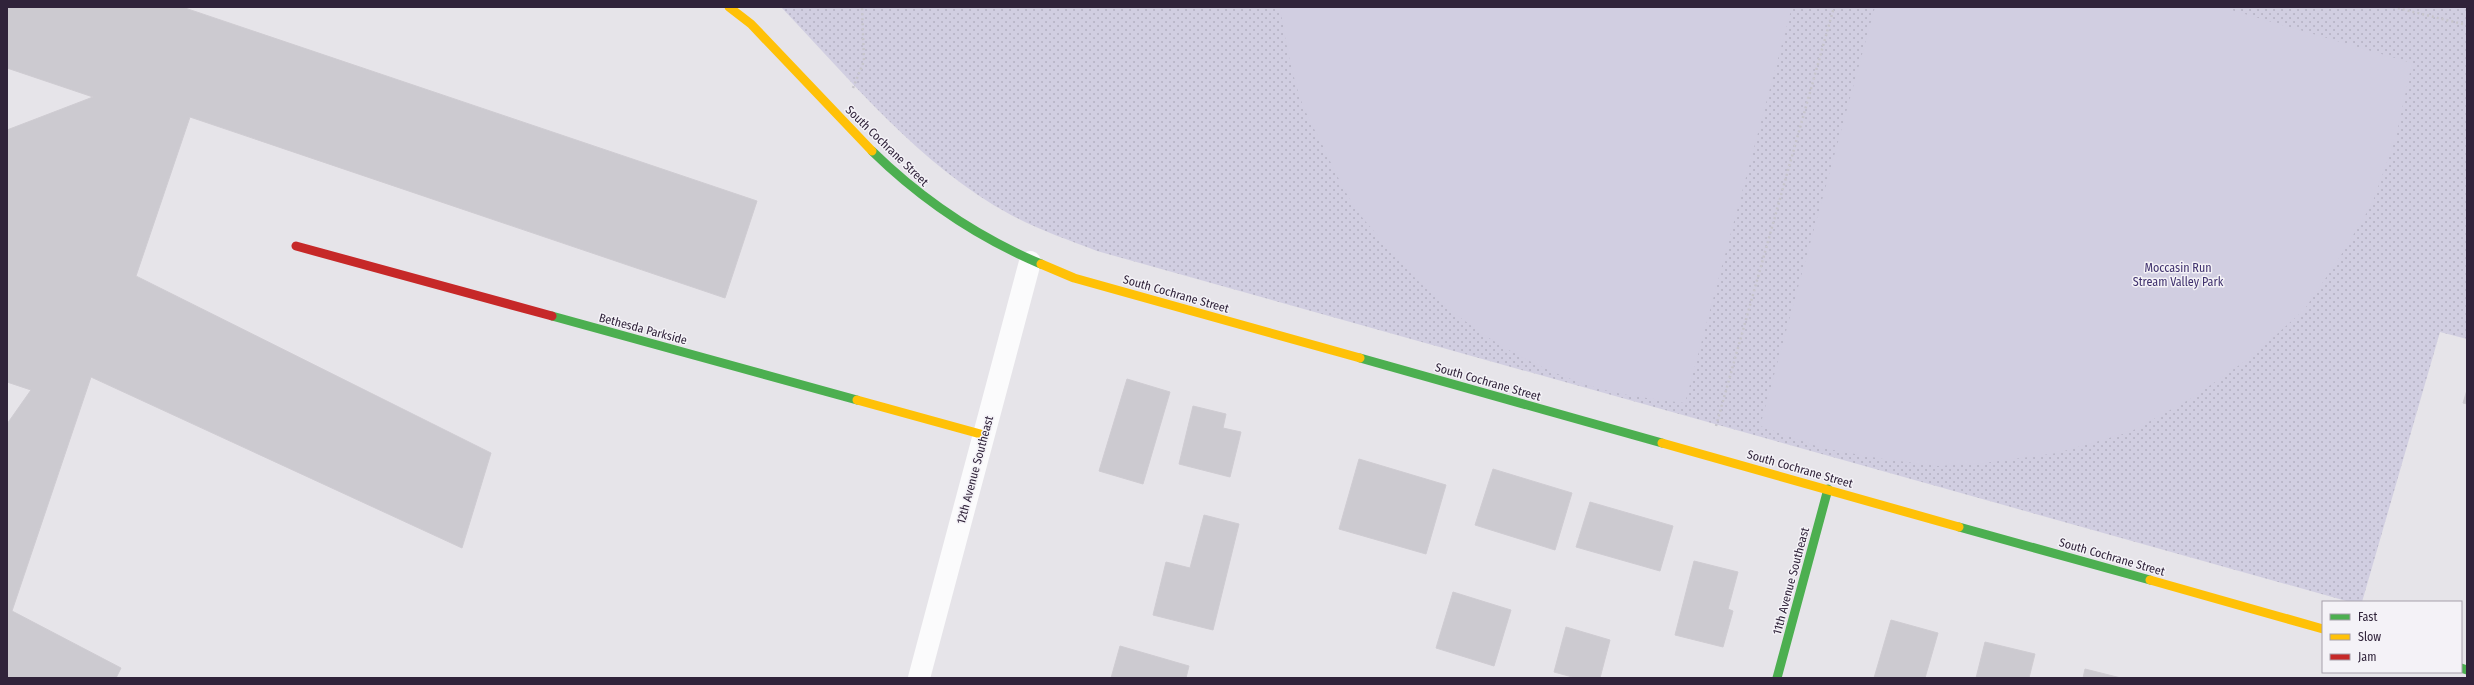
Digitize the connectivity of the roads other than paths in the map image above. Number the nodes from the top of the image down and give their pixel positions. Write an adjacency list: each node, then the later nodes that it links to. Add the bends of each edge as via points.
1 (729, 7): 3 (street, South Cochrane Street, via 751,24 836,113 917,192 954,218)
2 (296, 246): 4 (street, Bethesda Parkside)
3 (1030, 262): 4 (street, 12th Avenue Southeast); 5 (street, South Cochrane Street, via 1074,278)
4 (984, 436): 7 (street, 12th Avenue Southeast)
5 (1828, 489): 6 (street, South Cochrane Street); 8 (street, 11th Avenue Southeast)
6 (2322, 629)
7 (919, 678)
8 (1777, 678)

